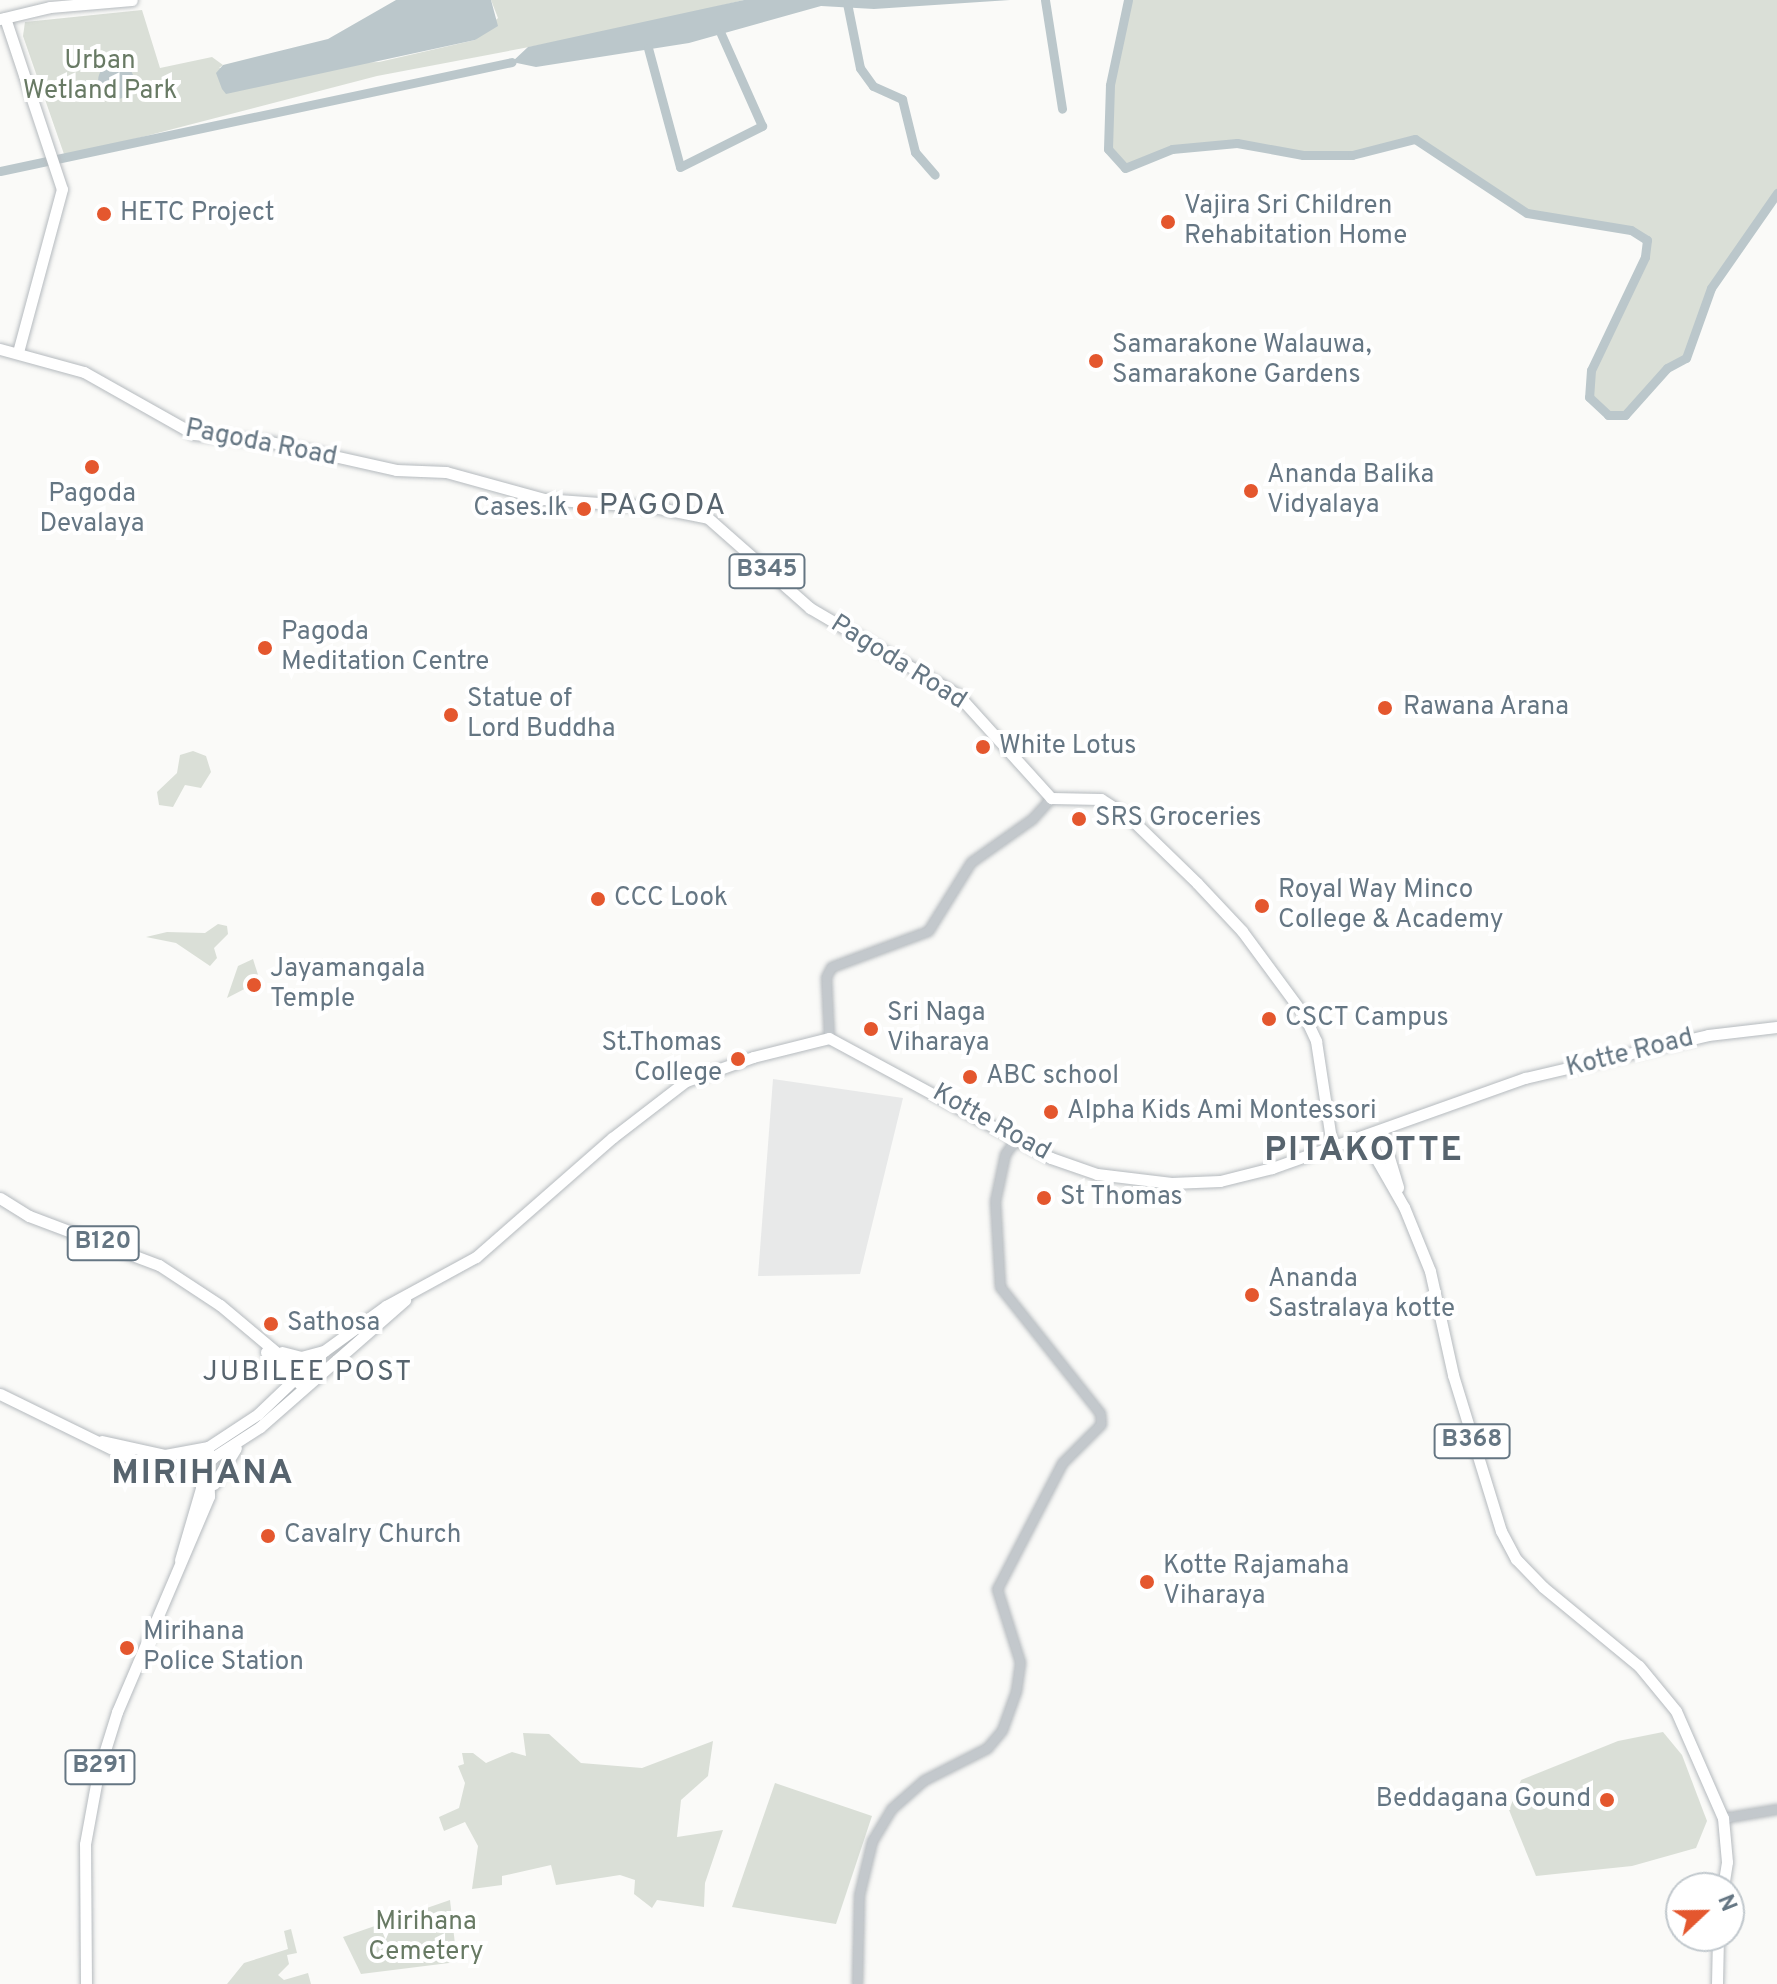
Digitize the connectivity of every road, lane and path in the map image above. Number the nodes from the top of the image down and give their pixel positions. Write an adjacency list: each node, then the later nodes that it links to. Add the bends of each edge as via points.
1 (132, 0): 2 (main road)
2 (72, 3): 3 (main road)
3 (3, 19): 5 (main road, via 62,189)
4 (0, 349): 5 (main road, Pagoda Road / B345)
5 (18, 352): 6 (main road, Pagoda Road / B345, via 105,382 194,434 271,442 396,470 446,472 544,499 654,507 708,518 810,608 958,695)
6 (1051, 798): 8 (street, via 1032,819 971,862 928,931 831,967 826,977); 12 (main road, via 1101,799 1129,817 1242,931 1316,1041)
7 (1777, 1027): 9 (main road, Kotte Road, via 1708,1035 1525,1078)
8 (829, 1038): 11 (main road, Kotte Road); 15 (main road, via 686,1081 568,1174 476,1257)
9 (1381, 1131): 10 (main road, Kotte Road); 14 (main road, B368)
10 (1364, 1137): 12 (main road, Kotte Road); 14 (main road, B368)
11 (1015, 1140): 12 (main road, Kotte Road, via 1097,1174 1150,1184 1231,1179); 30 (street, via 1005,1154 995,1201 1000,1287 1100,1413 1101,1424 1062,1463 997,1589 1020,1662 1002,1730 987,1748 924,1780 891,1809 872,1841 859,1895)
12 (1332, 1146)
13 (0, 1198): 16 (main road, B120, via 29,1216 159,1265)
14 (1404, 1207): 26 (main road, B368, via 1430,1271 1453,1375 1501,1531 1516,1559 1543,1587 1655,1682 1676,1711)
15 (414, 1292): 18 (main road); 19 (main road)
16 (203, 1295): 17 (main road, B120); 19 (main road, B120)
17 (272, 1347): 18 (main road, via 297,1357); 19 (main road, B120)
18 (324, 1351): 19 (main road)
19 (303, 1380): 21 (main road); 22 (main road)
20 (0, 1394): 22 (main road, via 102,1441 143,1453)
21 (244, 1438): 22 (main road); 23 (main road)
22 (205, 1454): 23 (main road, B291); 24 (main road, B291)
23 (209, 1496): 24 (main road, B291)
24 (180, 1564): 29 (main road, B291, via 117,1712 98,1773 85,1844)
25 (1777, 1809): 26 (street)
26 (1723, 1818): 27 (main road, B368)
27 (1725, 1872)
28 (1718, 1952): 31 (main road)
29 (86, 1984)
30 (857, 1984)
31 (1717, 1984)

